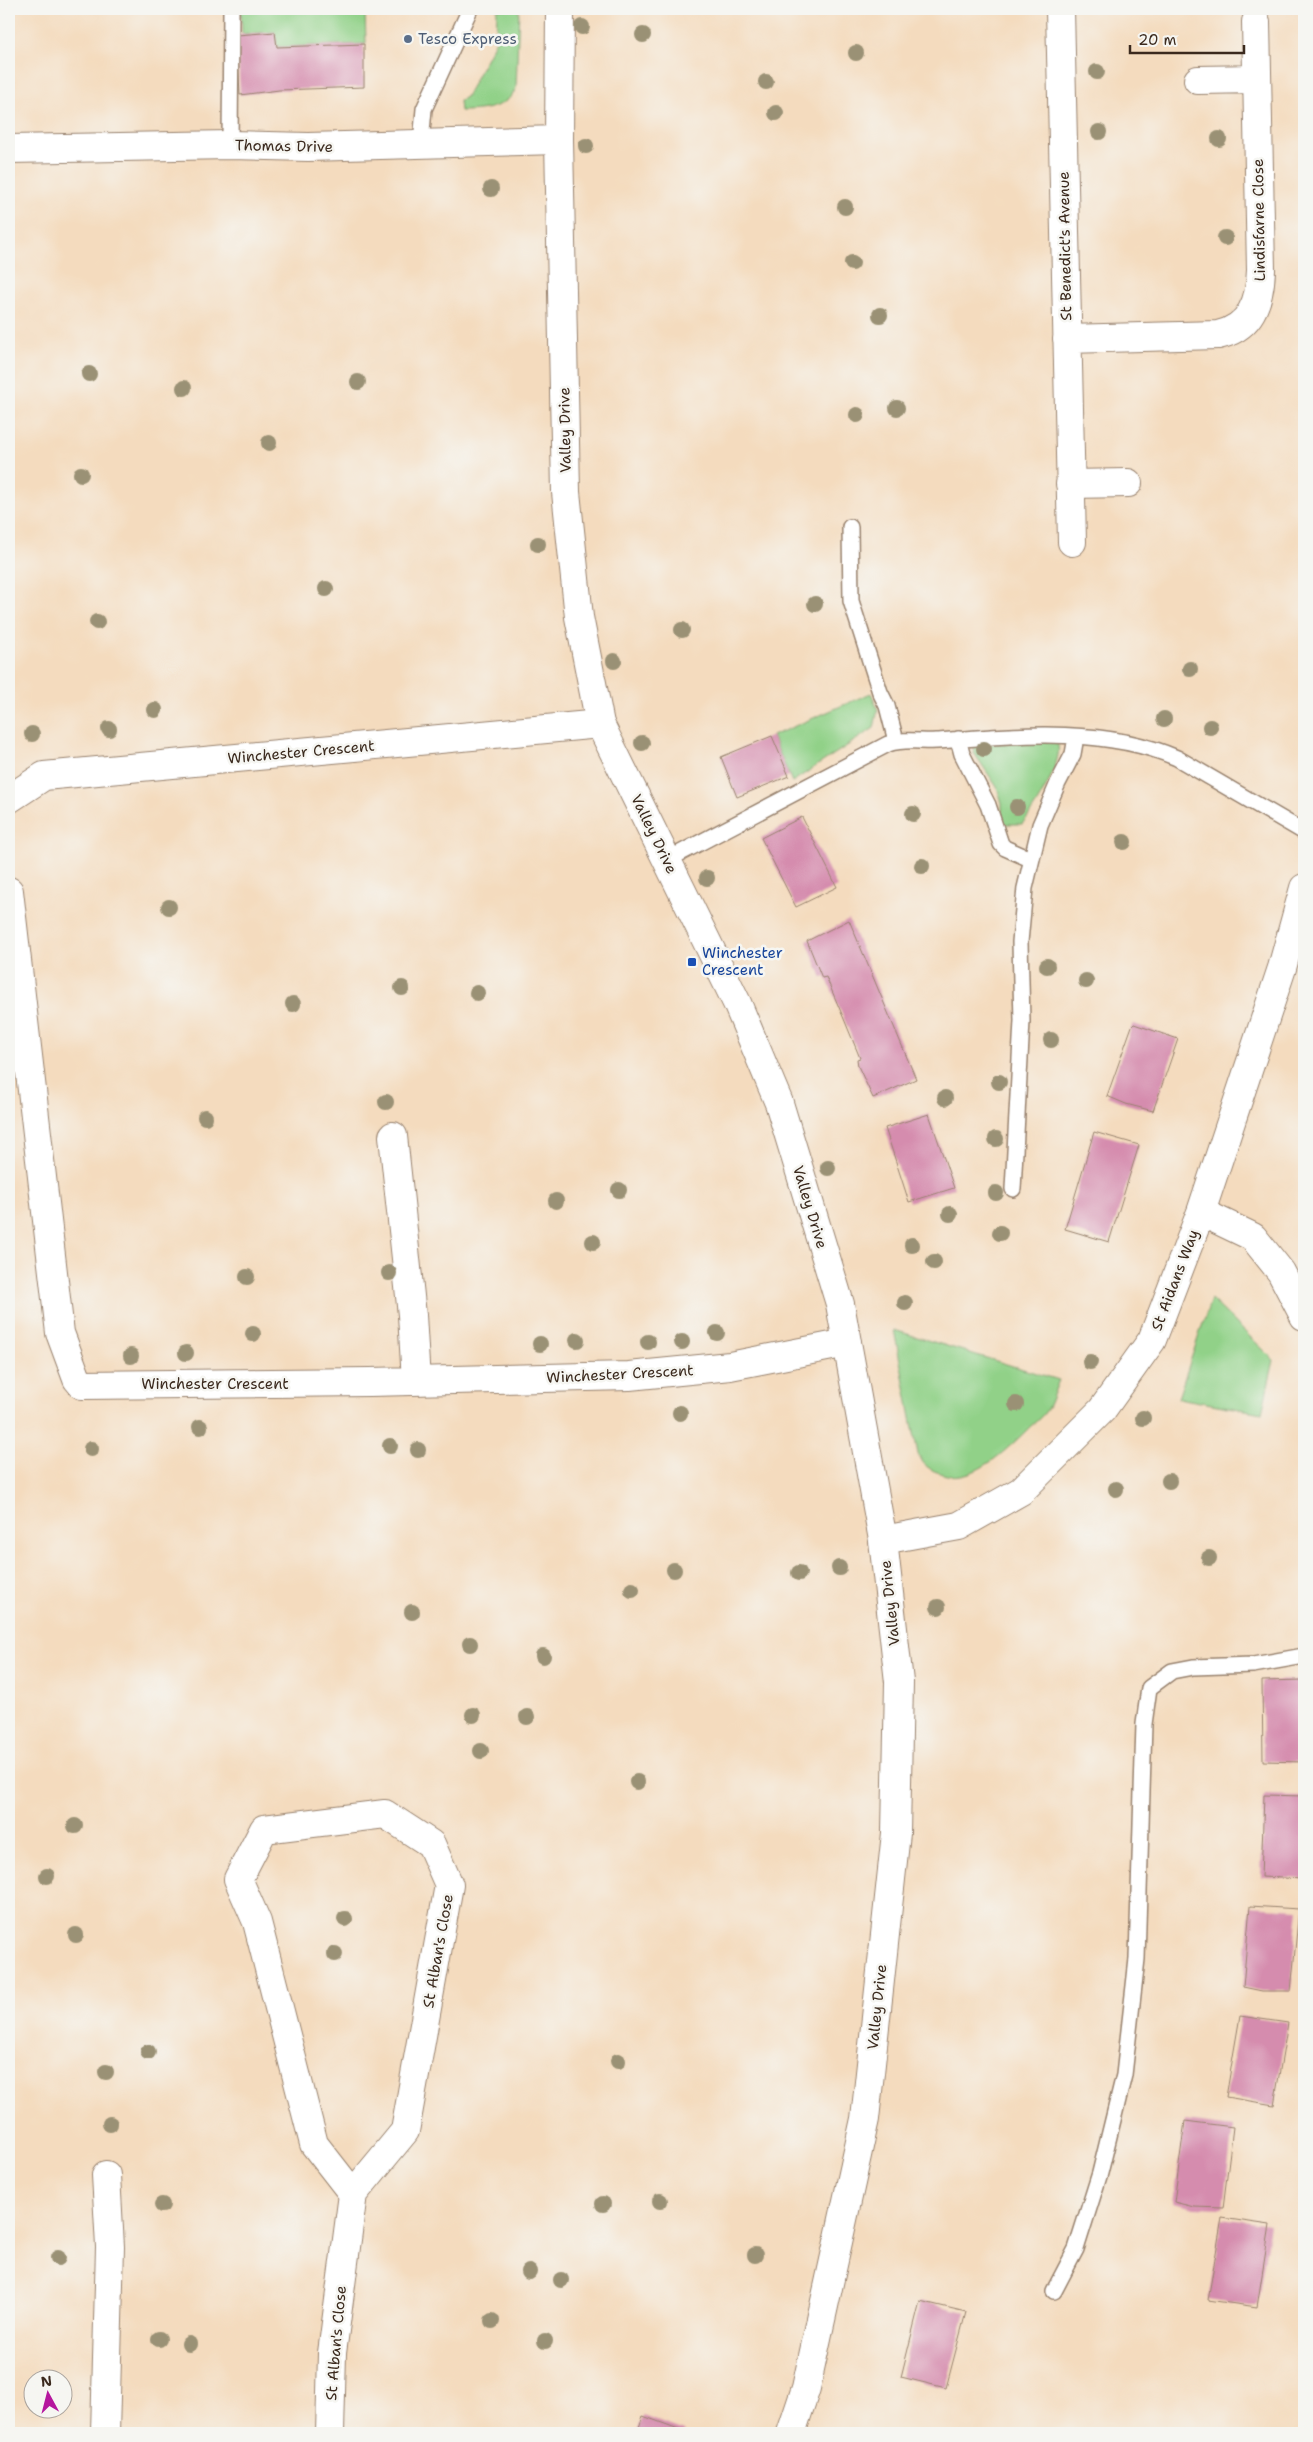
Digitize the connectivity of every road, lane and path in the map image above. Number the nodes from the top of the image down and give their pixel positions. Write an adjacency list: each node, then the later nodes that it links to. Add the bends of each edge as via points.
1 (232, 9): 10 (lane)
2 (470, 9): 9 (lane, via 424,109)
3 (560, 9): 8 (street, Valley Drive)
4 (1060, 9): 12 (street, St Benedict's Avenue)
5 (1256, 22): 6 (street, Lindisfarne Close)
6 (1257, 79): 7 (street); 12 (street, Lindisfarne Close, via 1261,270 1258,298 1250,316 1234,330 1218,335)
7 (1198, 80)
8 (559, 140): 9 (street, Thomas Drive); 17 (street, Valley Drive, via 566,492 578,618)
9 (421, 143): 10 (street, Thomas Drive, via 273,148)
10 (230, 145): 11 (street, Thomas Drive)
11 (9, 149)
12 (1067, 339): 14 (street, St Benedict's Avenue)
13 (1128, 482): 14 (street)
14 (1070, 484): 16 (street, St Benedict's Avenue)
15 (850, 528): 20 (lane, via 852,606)
16 (1072, 542)
17 (600, 724): 21 (street, Winchester Crescent, via 44,776); 24 (street, Valley Drive)
18 (1076, 737): 19 (lane, via 1004,735); 22 (lane, via 1120,741 1165,752); 23 (lane, via 1073,754 1047,807)
19 (958, 739): 20 (lane); 23 (lane, via 962,754 988,804 1001,844)
20 (896, 741): 24 (lane)
21 (9, 799)
22 (1304, 832)
23 (1030, 859): 28 (lane, via 1020,942 1022,1021)
24 (667, 860): 31 (street, Valley Drive, via 737,1003 779,1103 840,1304)
25 (1304, 888): 29 (street, St Aidans Way, via 1282,968)
26 (9, 891): 32 (street, Winchester Crescent, via 60,1333 77,1379 82,1385)
27 (393, 1136): 32 (street)
28 (1014, 1190)
29 (1201, 1212): 30 (street, via 1253,1237 1281,1272); 33 (street, St Aidans Way, via 1152,1340 1102,1410 1021,1492 958,1526)
30 (1304, 1316)
31 (847, 1343): 32 (street, Winchester Crescent, via 753,1362 659,1374); 33 (street, Valley Drive)
32 (416, 1380)
33 (883, 1540): 40 (street, Valley Drive, via 899,1682 896,1833 866,2119 806,2388)
34 (1304, 1656): 37 (lane, via 1253,1665 1172,1671 1149,1688 1144,1724 1138,1959 1124,2075 1100,2173 1076,2249)
35 (106, 2175): 38 (street, via 110,2256)
36 (353, 2194): 36 (street, St Alban's Close, via 405,2131 449,1886 431,1844 384,1814 264,1829 238,1879 257,1922 314,2144); 39 (street, St Alban's Close, via 332,2353)
37 (1054, 2291)
38 (105, 2433)
39 (330, 2433)
40 (791, 2433)

